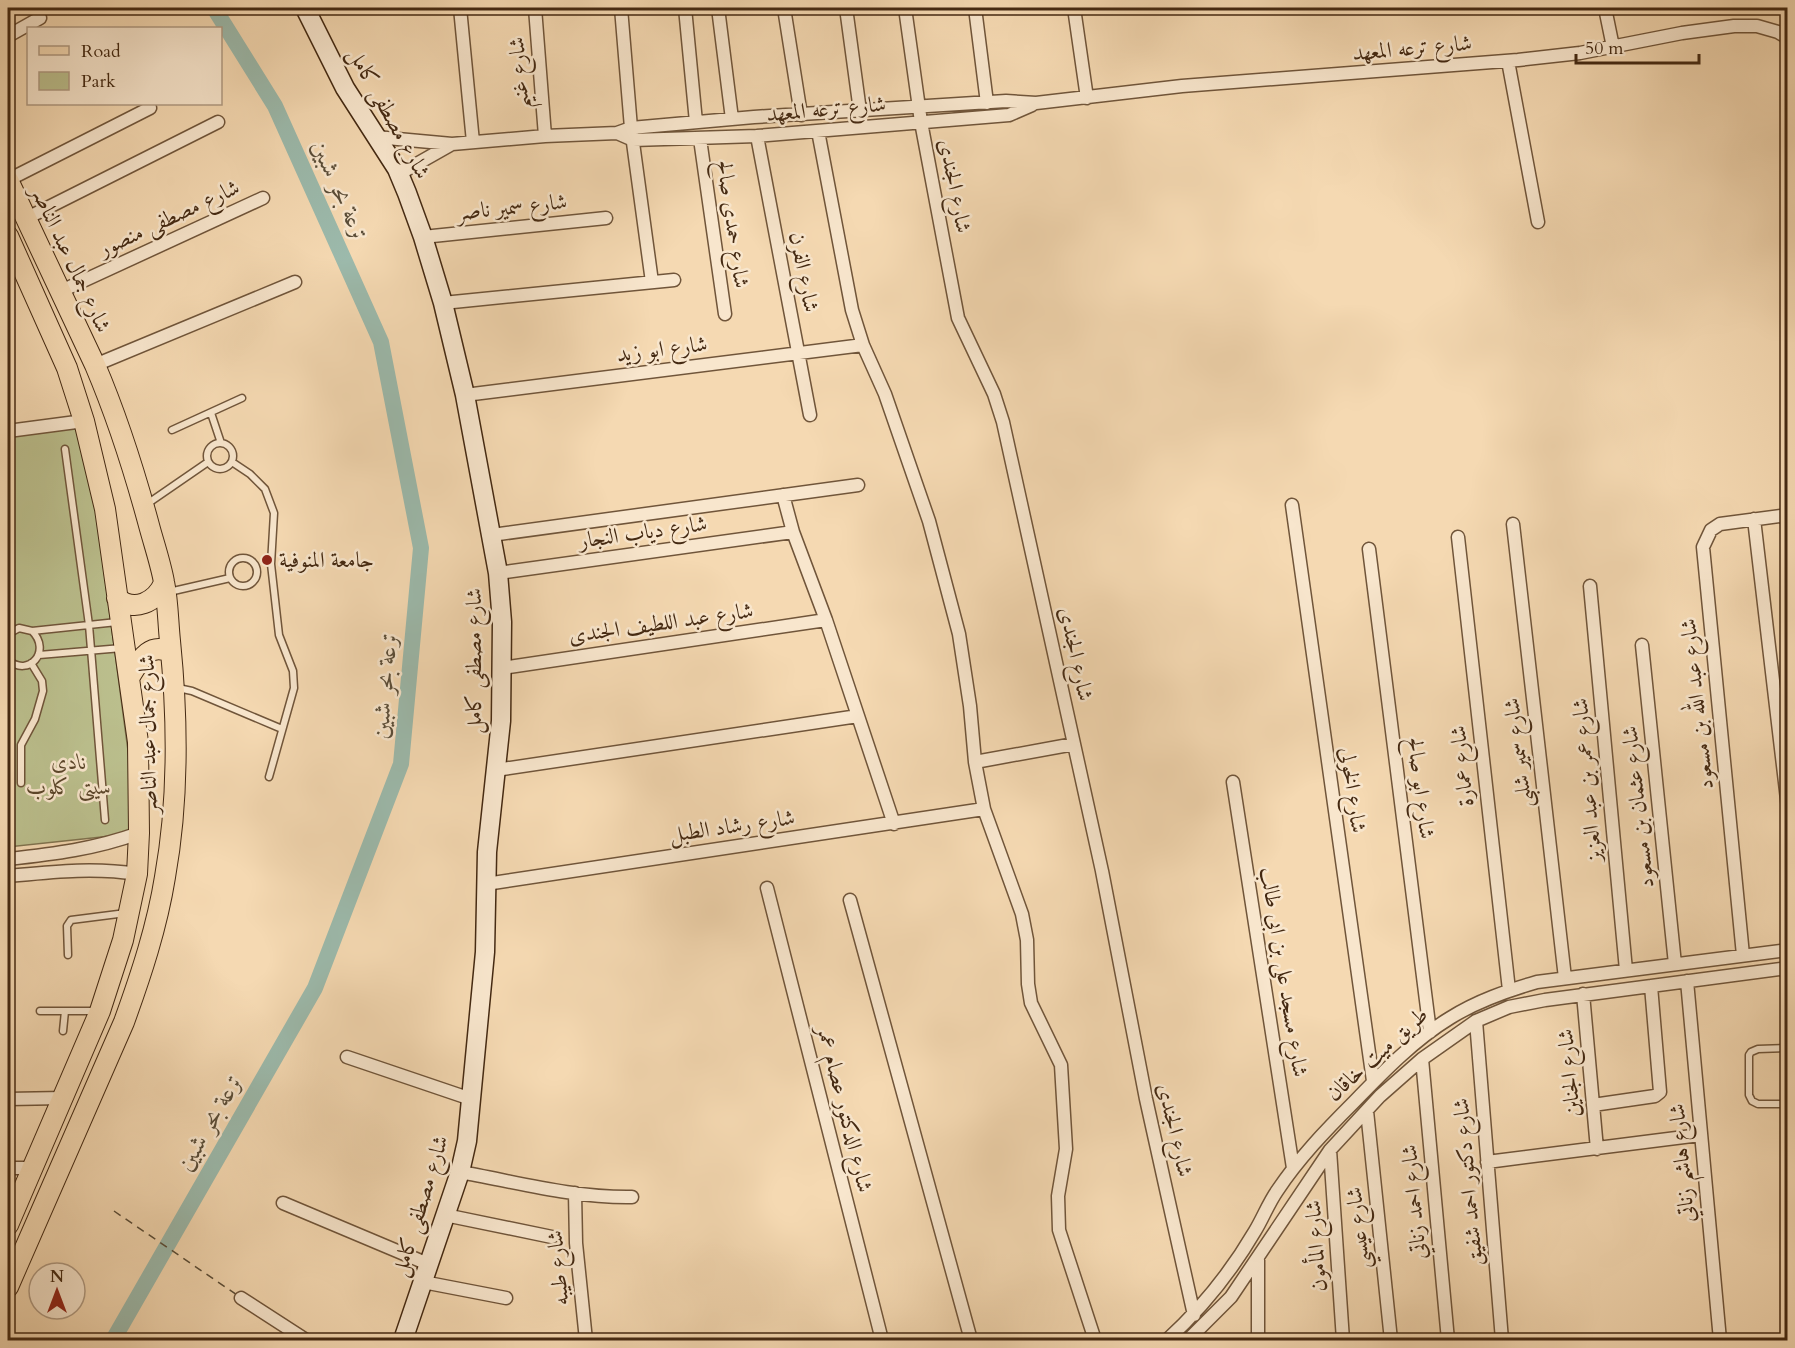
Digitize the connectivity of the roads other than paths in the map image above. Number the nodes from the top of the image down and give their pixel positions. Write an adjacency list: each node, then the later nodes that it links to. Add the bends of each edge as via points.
1 (306, 8): 35 (main road, شارع مصطفى كامل, via 345,88)
2 (460, 8): 37 (street)
3 (535, 8): 33 (street, شارع غنيم)
4 (621, 8): 31 (street)
5 (685, 8): 28 (street)
6 (718, 8): 26 (street)
7 (784, 8): 24 (street)
8 (846, 8): 23 (street)
9 (905, 8): 21 (street, شارع الجندى)
10 (975, 8): 19 (street)
11 (1074, 8): 18 (street)
12 (1605, 8): 16 (street)
13 (40, 18): 14 (street)
14 (8, 36)
15 (1788, 38): 16 (street, شارع ترعه المعهد, via 1757,26 1734,26)
16 (1613, 47): 17 (street, شارع ترعه المعهد)
17 (1508, 61): 18 (street, شارع ترعه المعهد, via 1182,86); 44 (street)
18 (1087, 98): 20 (street, شارع ترعه المعهد)
19 (987, 103): 20 (street, شارع ترعه المعهد); 21 (street, شارع ترعه المعهد)
20 (1036, 103): 29 (street, شارع ترعه المعهد, via 1009,115)
21 (919, 107): 23 (street, شارع ترعه المعهد); 29 (street, شارع الجندى)
22 (150, 108): 40 (street)
23 (860, 111): 24 (street, شارع ترعه المعهد)
24 (801, 115): 25 (street, شارع ترعه المعهد)
25 (776, 116): 26 (street, شارع ترعه المعهد); 32 (street)
26 (732, 119): 28 (street, شارع ترعه المعهد)
27 (218, 122): 43 (street)
28 (696, 122): 31 (street, شارع ترعه المعهد)
29 (921, 122): 30 (street, شارع ترعه المعهد); 102 (street, شارع الجندى, via 958,318 1003,422)
30 (818, 131): 32 (street, شارع ترعه المعهد); 53 (street, via 852,310)
31 (632, 134): 33 (street, شارع ترعه المعهد); 36 (street, شارع ترعه المعهد); 49 (street)
32 (781, 134): 34 (street, شارع ترعه المعهد)
33 (545, 136): 37 (street, شارع ترعه المعهد)
34 (757, 136): 36 (street, شارع ترعه المعهد); 54 (street, شارع الفرن)
35 (376, 137): 38 (street, شارع ترعه المعهد); 39 (main road, شارع مصطفى كامل)
36 (700, 139): 52 (street, شارع حمدى صالح)
37 (473, 142): 38 (street, شارع ترعه المعهد)
38 (452, 144): 39 (street, شارع ترعه المعهد)
39 (399, 174): 46 (main road, شارع مصطفى كامل)
40 (8, 180): 43 (main road, شارع جمال عبد الناصر)
41 (263, 198): 50 (street, شارع مصطفى منصور)
42 (606, 218): 46 (street, شارع سمير ناصر)
43 (25, 219): 50 (main road, شارع جمال عبد الناصر)
44 (1538, 222)
45 (8, 236): 60 (main road, شارع جمال عبد الناصر, via 67,368)
46 (423, 237): 51 (main road, شارع مصطفى كامل)
47 (674, 280): 49 (street)
48 (295, 282): 55 (street)
49 (652, 282): 51 (street)
50 (59, 292): 55 (main road, شارع جمال عبد الناصر)
51 (443, 303): 56 (main road, شارع مصطفى كامل)
52 (725, 314)
53 (863, 345): 54 (street, شارع ابو زيد); 103 (street, via 883,389 929,521 950,599 965,669)
54 (798, 353): 56 (street, شارع ابو زيد); 59 (street, شارع الفرن)
55 (95, 366): 70 (main road, شارع جمال عبد الناصر)
56 (465, 395): 75 (main road, شارع مصطفى كامل)
57 (242, 398): 58 (lane)
58 (211, 413): 61 (lane); 63 (lane)
59 (810, 415)
60 (84, 421): 62 (street); 84 (main road, شارع جمال عبد الناصر, via 105,509)
61 (172, 430)
62 (8, 431)
63 (221, 443): 65 (lane, via 211,446 206,456); 66 (lane, via 230,447)
64 (65, 449): 87 (lane)
65 (208, 462): 66 (lane, via 219,469); 70 (lane)
66 (232, 462): 78 (lane, via 265,489 274,513)
67 (858, 484): 68 (street)
68 (783, 495): 74 (street); 75 (street)
69 (1292, 505): 140 (street, شارع الخولى)
70 (144, 506): 83 (main road, شارع جمال عبد الناصر)
71 (1788, 515): 72 (street, شارع عبد الله بن مسعود)
72 (1754, 519): 108 (street); 122 (street, شارع عبد الله بن مسعود, via 1720,524 1711,530 1703,548)
73 (1513, 524): 126 (street, شارع سمير شلبى)
74 (793, 532): 80 (street, شارع دياب النجار); 85 (street)
75 (492, 535): 80 (main road, شارع مصطفى كامل)
76 (1458, 537): 129 (street, شارع عمارة)
77 (1369, 549): 136 (street, شارع ابو صالح)
78 (271, 564): 79 (lane); 101 (lane, via 279,635 295,682)
79 (256, 567): 81 (lane, via 257,578 249,585 238,586); 81 (lane, via 249,559 237,559 230,567)
80 (498, 573): 97 (main road, شارع مصطفى كامل)
81 (230, 578): 83 (lane)
82 (1590, 586): 125 (street, شارع عمر بن عبد العزيز)
83 (165, 588): 84 (main road, via 148,603 130,605); 93 (main road, شارع جمال عبد الناصر)
84 (117, 598): 86 (main road, شارع جمال عبد الناصر)
85 (826, 620): 97 (street, شارع عبد اللطيف الجندى); 100 (street)
86 (121, 622): 87 (lane); 91 (main road, شارع جمال عبد الناصر)
87 (89, 625): 88 (lane); 92 (lane)
88 (32, 631): 89 (lane, via 19,628); 94 (lane, via 40,642)
89 (8, 634)
90 (1642, 645): 123 (street, شارع عثمان بن مسعود)
91 (124, 648): 92 (lane); 98 (main road, شارع جمال عبد الناصر)
92 (92, 651): 94 (lane); 110 (lane)
93 (171, 653): 98 (main road, via 161,649 150,651); 99 (main road, شارع جمال عبد الناصر)
94 (39, 655): 96 (lane)
95 (8, 660): 96 (lane, via 20,666)
96 (31, 663): 107 (lane, via 42,681 42,691 35,719 21,745)
97 (502, 668): 104 (main road, شارع مصطفى كامل)
98 (129, 678): 112 (main road, شارع جمال عبد الناصر, via 138,742)
99 (175, 687): 101 (lane); 163 (main road, شارع جمال عبد الناصر, via 175,812 151,940 124,1022)
100 (858, 716): 104 (street); 111 (street)
101 (282, 729): 105 (lane)
102 (1074, 744): 103 (street); 166 (street, شارع الجندى)
103 (975, 762): 109 (street)
104 (496, 770): 116 (main road, شارع مصطفى كامل)
105 (269, 777)
106 (1233, 782): 153 (street, شارع مسجد على بن ابى طالب)
107 (21, 783)
108 (1788, 808)
109 (984, 809): 111 (street, شارع رشاد الطبل); 173 (street, via 1022,914 1031,1003 1061,1065 1066,1149 1058,1196 1059,1230)
110 (105, 820)
111 (894, 824): 116 (street, شارع رشاد الطبل)
112 (139, 833): 113 (street, via 78,851); 114 (main road, شارع جمال عبد الناصر)
113 (8, 859)
114 (137, 874): 115 (street, via 96,869); 119 (main road, شارع جمال عبد الناصر)
115 (8, 876)
116 (486, 884): 142 (main road, شارع مصطفى كامل, via 485,952)
117 (768, 888): 171 (street, شارع الدكتور عصام عمر)
118 (850, 900): 172 (street)
119 (129, 913): 121 (lane, via 71,920 67,926); 133 (main road, شارع جمال عبد الناصر)
120 (1788, 950): 122 (street, طريق ميت خاقان)
121 (68, 955)
122 (1743, 955): 123 (street, طريق ميت خاقان)
123 (1675, 964): 125 (street, طريق ميت خاقان)
124 (1788, 968): 127 (street, طريق ميت خاقان)
125 (1626, 970): 126 (street, طريق ميت خاقان)
126 (1565, 978): 129 (street, طريق ميت خاقان)
127 (1686, 981): 128 (street, طريق ميت خاقان); 147 (street, شارع هاشم زناتي)
128 (1651, 986): 130 (street, طريق ميت خاقان); 145 (street, via 1660,1092)
129 (1509, 990): 136 (street, طريق ميت خاقان, via 1469,1007)
130 (1583, 994): 134 (street, طريق ميت خاقان, via 1518,1005); 145 (street, شارع الجناين)
131 (40, 1011): 132 (lane)
132 (65, 1011): 133 (lane); 135 (lane)
133 (100, 1011): 141 (main road, شارع جمال عبد الناصر)
134 (1476, 1021): 139 (street, طريق ميت خاقان); 150 (street, شارع دكتور احمد شفيق)
135 (63, 1031)
136 (1430, 1032): 140 (street, طريق ميت خاقان)
137 (1788, 1048): 144 (lane, via 1758,1049 1749,1054 1749,1095 1758,1104)
138 (347, 1057): 142 (street)
139 (1422, 1059): 146 (street, طريق ميت خاقان); 179 (street, شارع احمد زناتي)
140 (1373, 1081): 153 (street, طريق ميت خاقان)
141 (63, 1098): 143 (street); 152 (main road, شارع جمال عبد الناصر)
142 (471, 1099): 154 (main road, شارع مصطفى كامل)
143 (8, 1100)
144 (1788, 1104)
145 (1593, 1105): 148 (street, شارع الجناين)
146 (1366, 1111): 149 (street, طريق ميت خاقان); 178 (street, شارع عيسي)
147 (1700, 1136): 148 (street); 181 (street, شارع هاشم زناتي)
148 (1597, 1149): 150 (street)
149 (1330, 1150): 161 (street, طريق ميت خاقان); 177 (street, شارع المأمون)
150 (1487, 1162): 180 (street, شارع دكتور احمد شفيق)
151 (8, 1168): 152 (street)
152 (33, 1168): 159 (main road, شارع جمال عبد الناصر)
153 (1293, 1168): 166 (street, طريق ميت خاقان, via 1235,1263)
154 (460, 1172): 155 (street); 158 (main road, شارع مصطفى كامل)
155 (575, 1193): 156 (street); 170 (street, شارع طيبه)
156 (632, 1197)
157 (283, 1203): 162 (street)
158 (445, 1215): 160 (street); 162 (main road, شارع مصطفى كامل)
159 (8, 1225)
160 (552, 1237)
161 (1258, 1260): 167 (street, طريق ميت خاقان); 176 (street)
162 (425, 1273): 165 (street); 169 (main road, شارع مصطفى كامل)
163 (8, 1287)
164 (241, 1298): 168 (street)
165 (506, 1298)
166 (1194, 1315): 174 (street, طريق ميت خاقان)
167 (1198, 1336): 175 (street, طريق ميت خاقان)
168 (306, 1341)
169 (403, 1341)
170 (586, 1341)
171 (882, 1341)
172 (971, 1341)
173 (1095, 1341)
174 (1167, 1341)
175 (1188, 1341)
176 (1258, 1341)
177 (1343, 1341)
178 (1390, 1341)
179 (1448, 1341)
180 (1502, 1341)
181 (1720, 1341)

